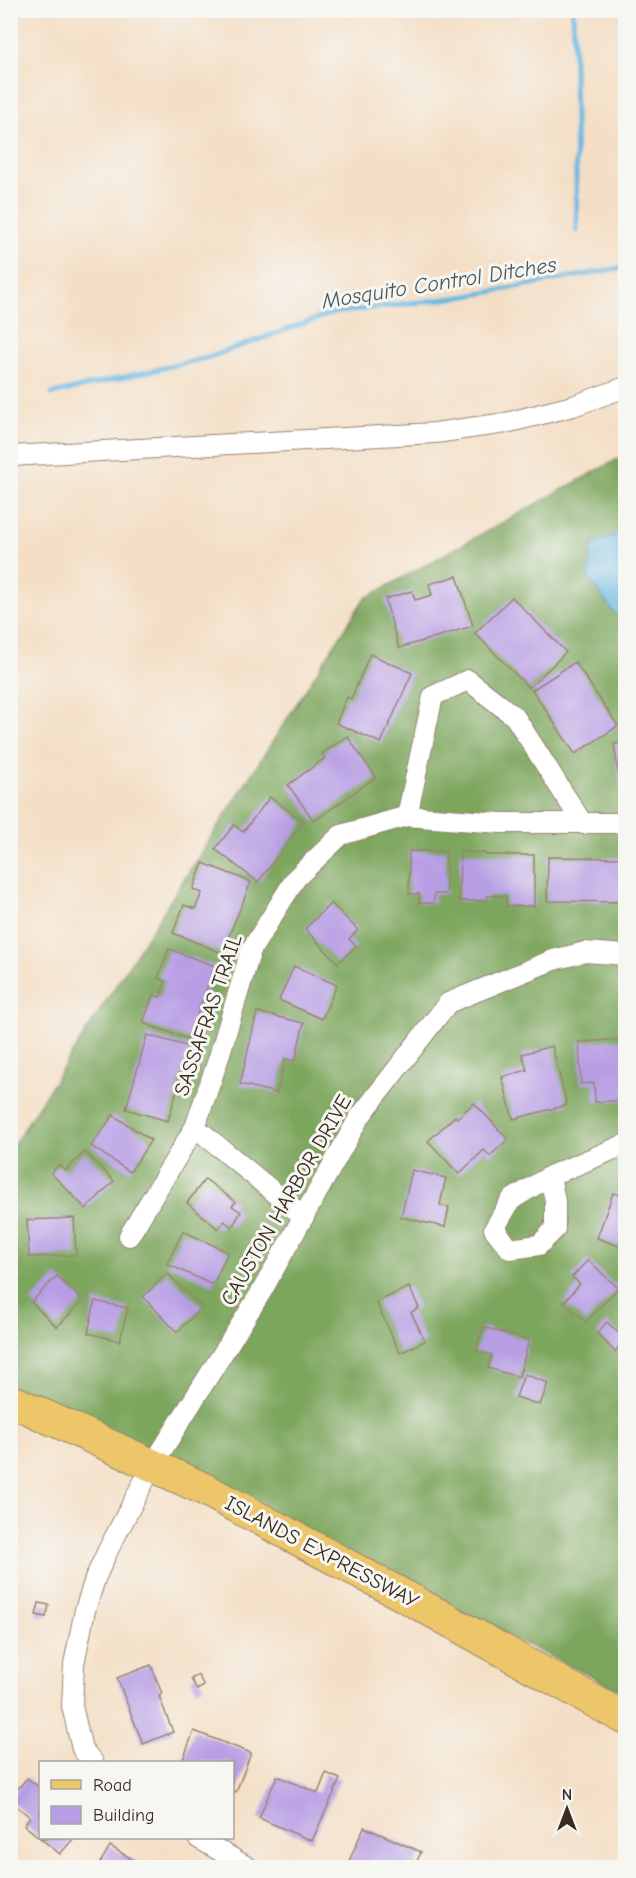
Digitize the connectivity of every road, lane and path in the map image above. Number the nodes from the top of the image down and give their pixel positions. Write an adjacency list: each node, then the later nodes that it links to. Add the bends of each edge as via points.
1 (626, 387): 2 (street, via 506,423 435,434)
2 (10, 456)
3 (406, 816): 5 (street, SASSAFRAS TRAIL); 5 (street, via 433,696 468,680 515,717); 7 (street, SASSAFRAS TRAIL, via 341,835 296,878 251,950)
4 (626, 823): 5 (street, SASSAFRAS TRAIL)
5 (583, 824)
6 (626, 955): 10 (street, CAUSTON HARBOR DRIVE, via 585,952 554,960 448,1003 359,1118)
7 (195, 1127): 10 (street, SASSAFRAS TRAIL); 11 (street, SASSAFRAS TRAIL)
8 (626, 1144): 9 (street)
9 (550, 1176)
10 (304, 1217): 13 (street, CAUSTON HARBOR DRIVE)
11 (129, 1236)
12 (10, 1400): 13 (main road, ISLANDS EXPRESSWAY)
13 (152, 1466): 14 (main road, ISLANDS EXPRESSWAY, via 204,1489); 15 (street, CAUSTON HARBOR DRIVE, via 95,1579 74,1664 72,1706 82,1749)
14 (626, 1719)
15 (92, 1761)
16 (200, 1839): 17 (street)
17 (249, 1868)

